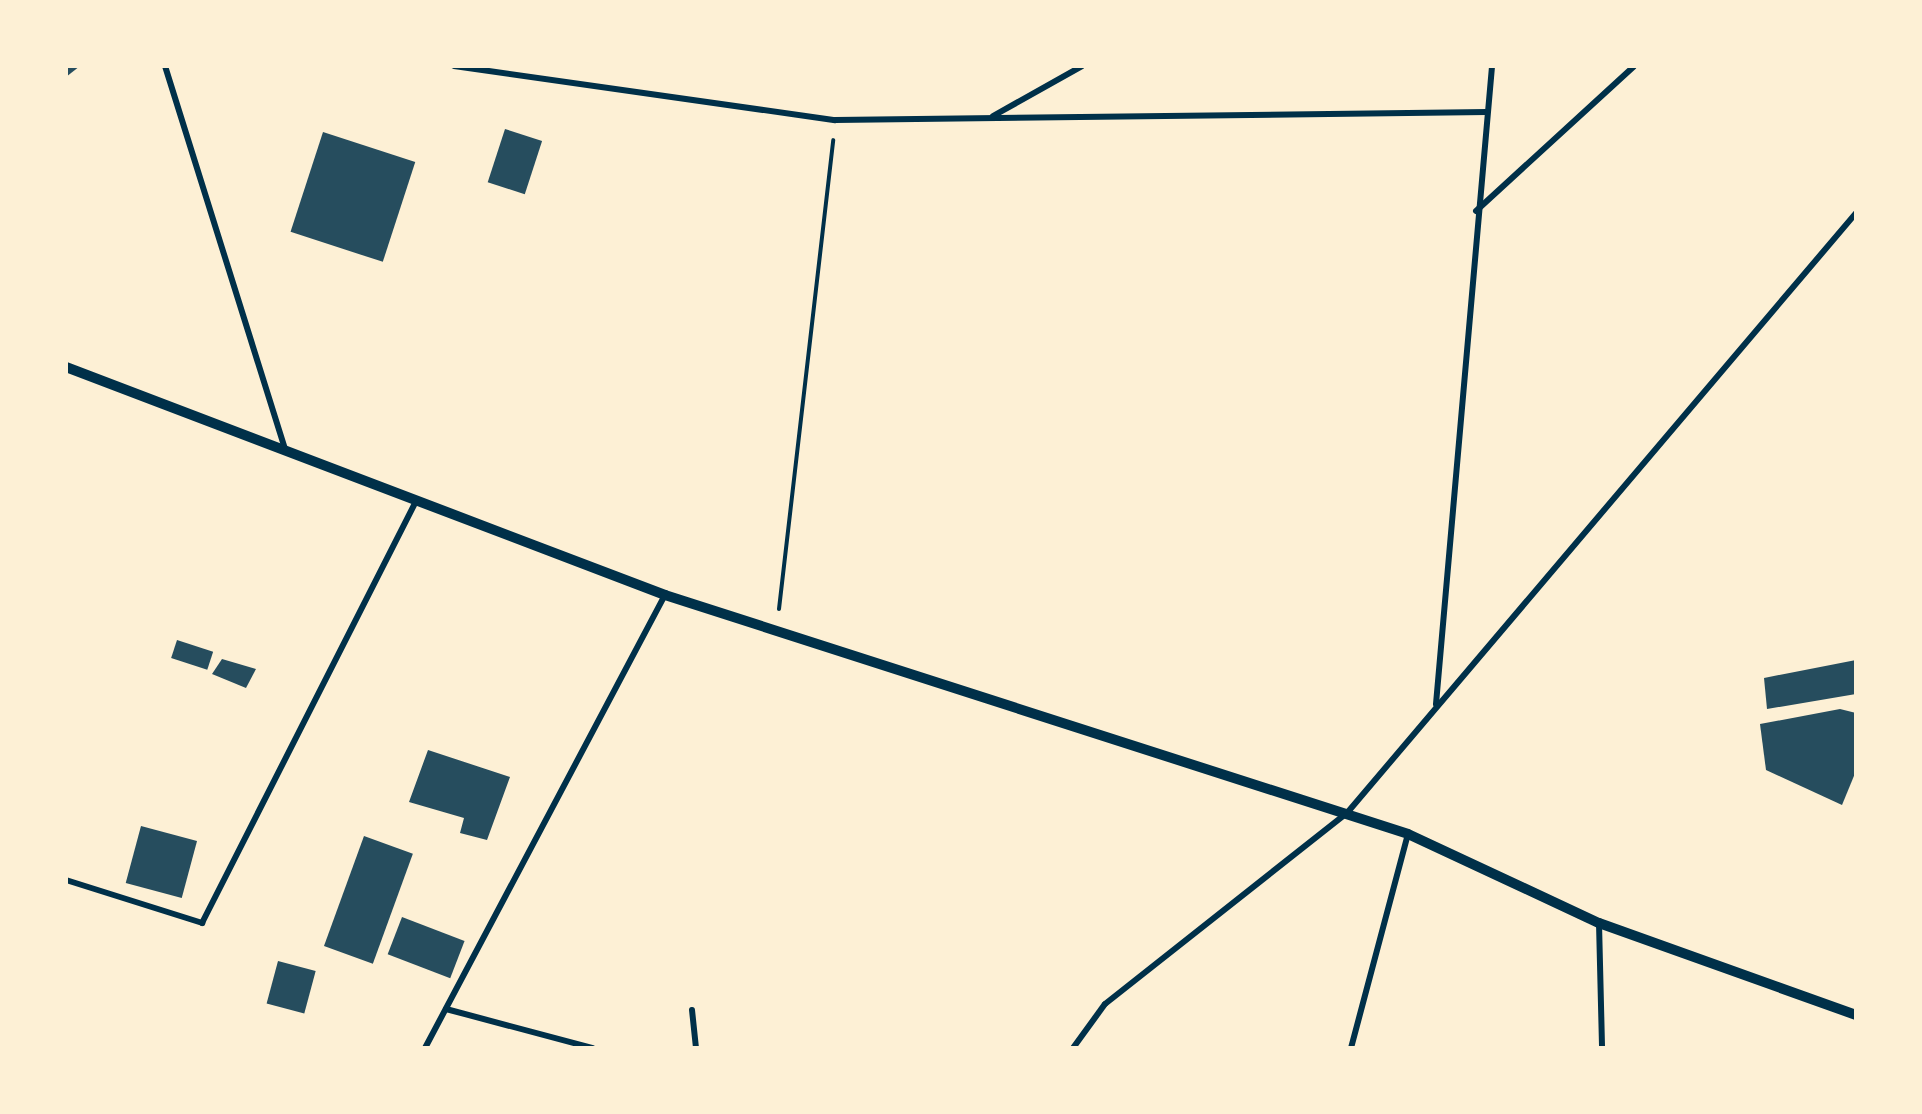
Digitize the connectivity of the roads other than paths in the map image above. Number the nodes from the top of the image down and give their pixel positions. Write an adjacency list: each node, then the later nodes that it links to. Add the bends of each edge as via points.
1 (165, 66): 11 (street)
2 (454, 66): 7 (street, via 836,120)
3 (1082, 66): 7 (street)
4 (1492, 66): 6 (street)
5 (1634, 66): 8 (street)
6 (1486, 112): 7 (street); 8 (street)
7 (991, 117)
8 (1476, 211): 14 (street)
9 (1856, 213): 14 (street)
10 (66, 367): 11 (street)
11 (285, 449): 12 (street)
12 (417, 500): 13 (street); 17 (street, via 202,923)
13 (666, 595): 15 (street); 19 (street)
14 (1436, 705): 15 (street)
15 (1347, 813): 16 (street); 25 (street, via 1105,1004)
16 (1408, 834): 18 (street); 26 (street)
17 (66, 880)
18 (1599, 923): 21 (street); 27 (street)
19 (446, 1009): 22 (street); 23 (street)
20 (692, 1010): 24 (street)
21 (1856, 1015)
22 (425, 1048)
23 (593, 1048)
24 (696, 1048)
25 (1073, 1048)
26 (1351, 1048)
27 (1602, 1048)

